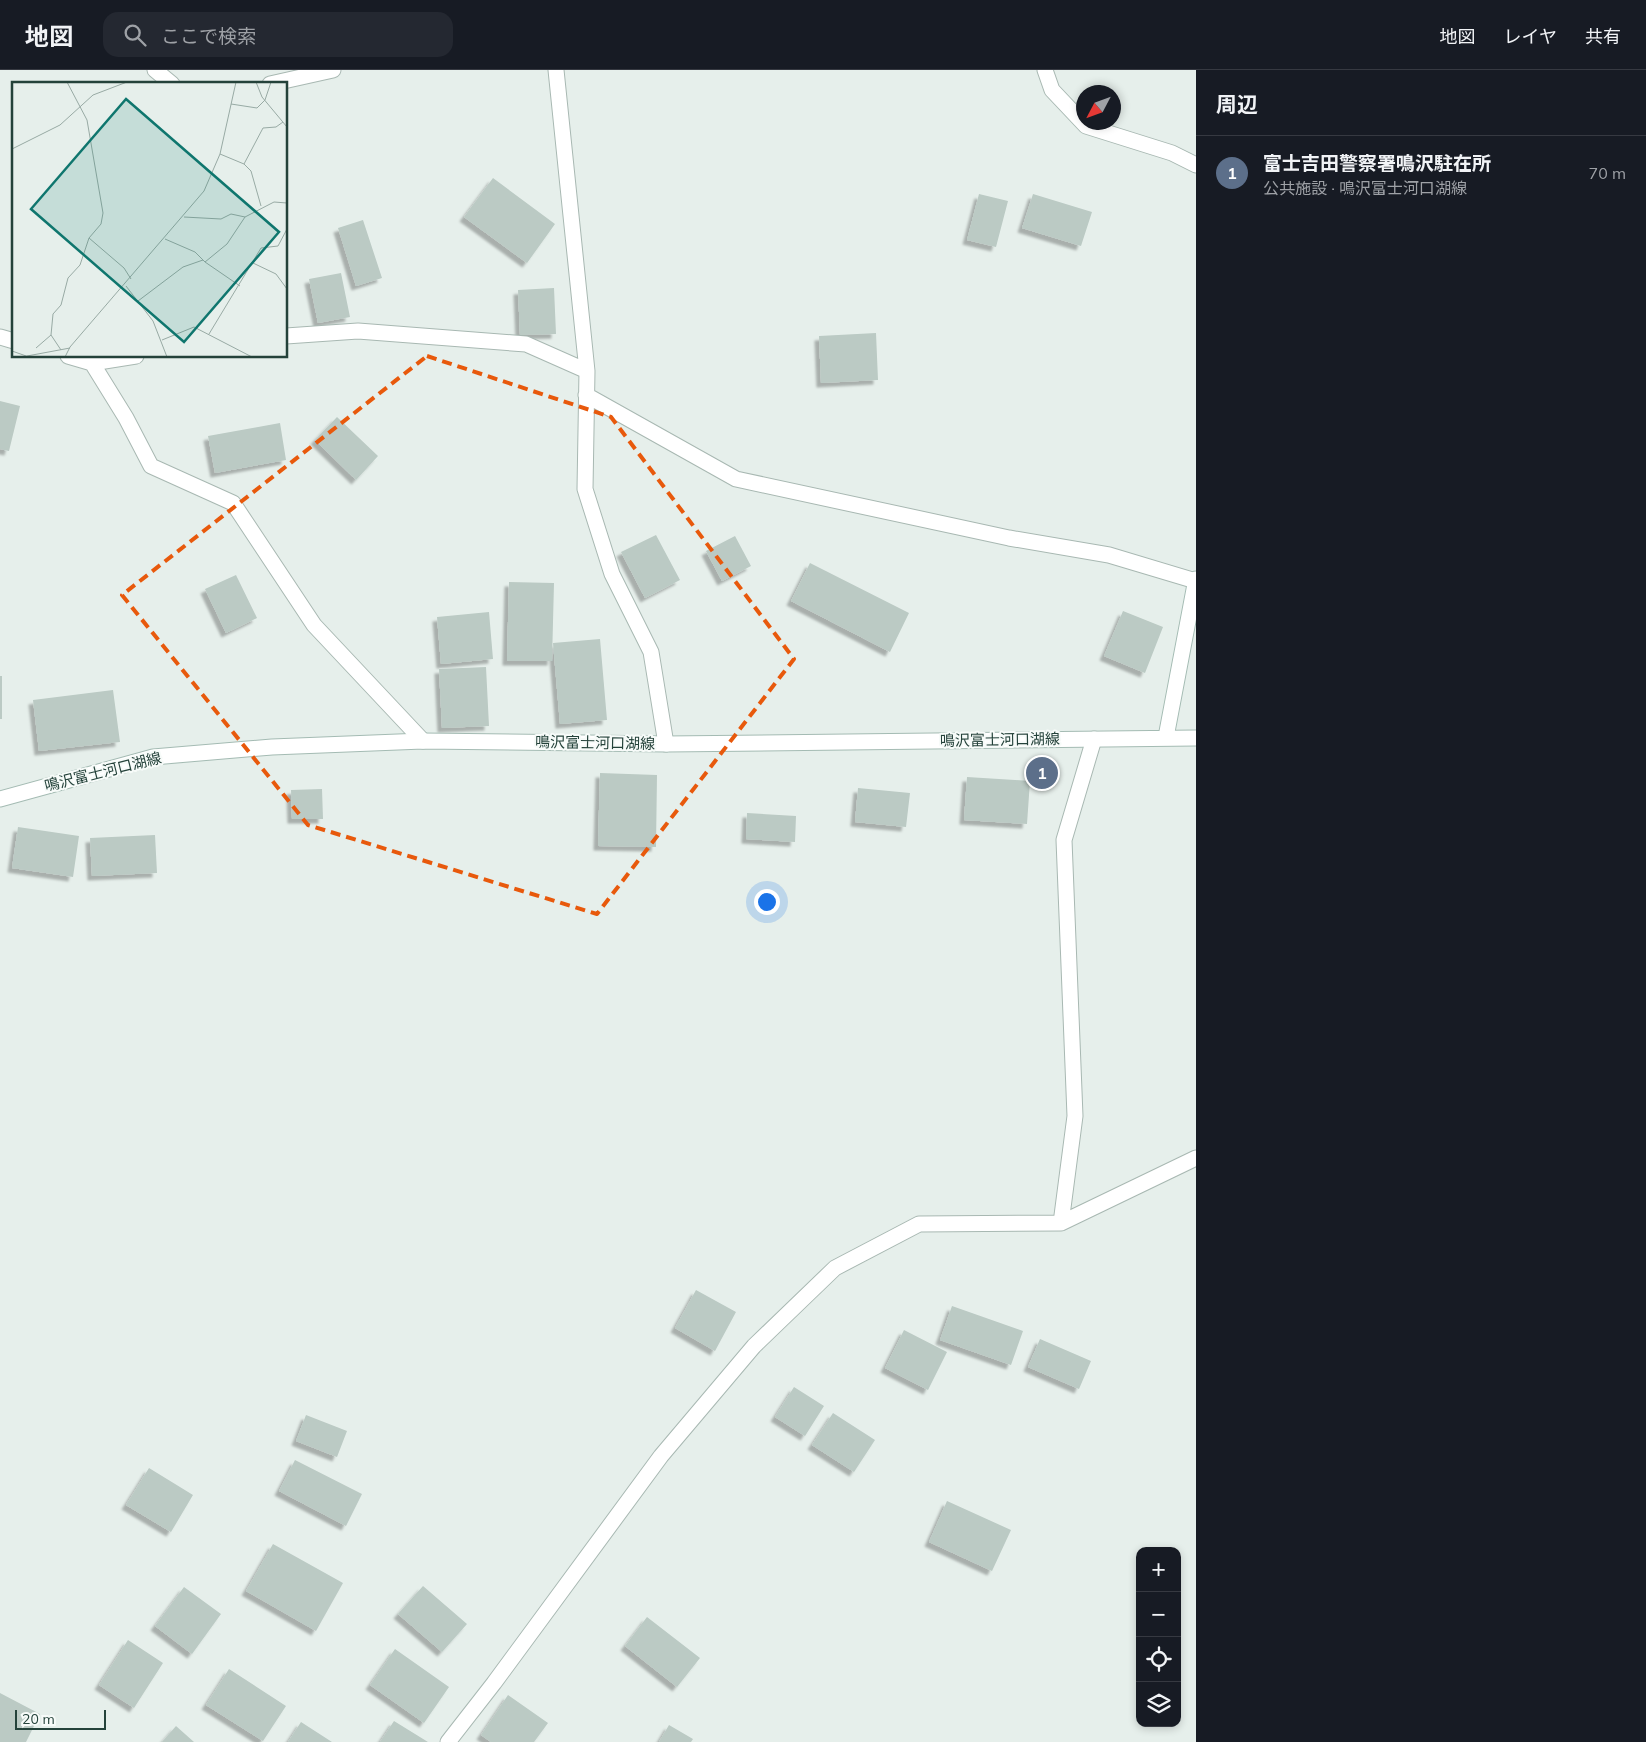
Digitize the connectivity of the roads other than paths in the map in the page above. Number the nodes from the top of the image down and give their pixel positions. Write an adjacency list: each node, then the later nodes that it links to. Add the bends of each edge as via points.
1 (155, 70): 5 (street)
2 (333, 70): 6 (street)
3 (556, 70): 12 (street)
4 (1045, 70): 7 (street, via 1052,90 1086,126 1172,152)
5 (170, 82)
6 (279, 82)
7 (1196, 165)
8 (288, 336): 12 (street, via 358,331 526,344)
9 (75, 358): 11 (street)
10 (123, 358): 11 (street)
11 (92, 363): 18 (street, via 151,466 233,503 314,625)
12 (587, 372): 13 (street)
13 (586, 395): 14 (street, via 736,479 1009,538 1109,555); 19 (street, via 585,489 612,574 651,652)
14 (1196, 580): 15 (street)
15 (1166, 737): 16 (street, 鳴沢富士河口湖線); 17 (street, 鳴沢富士河口湖線)
16 (1196, 738)
17 (1094, 739): 19 (street, 鳴沢富士河口湖線); 22 (street, via 1064,840 1075,1116)
18 (423, 741): 19 (street, 鳴沢富士河口湖線); 20 (street, 鳴沢富士河口湖線, via 272,747 153,757)
19 (666, 744)
20 (0, 798)
21 (1196, 1158): 22 (street)
22 (1061, 1223): 23 (street, via 919,1224 835,1268 754,1346 661,1456)
23 (448, 1742)

